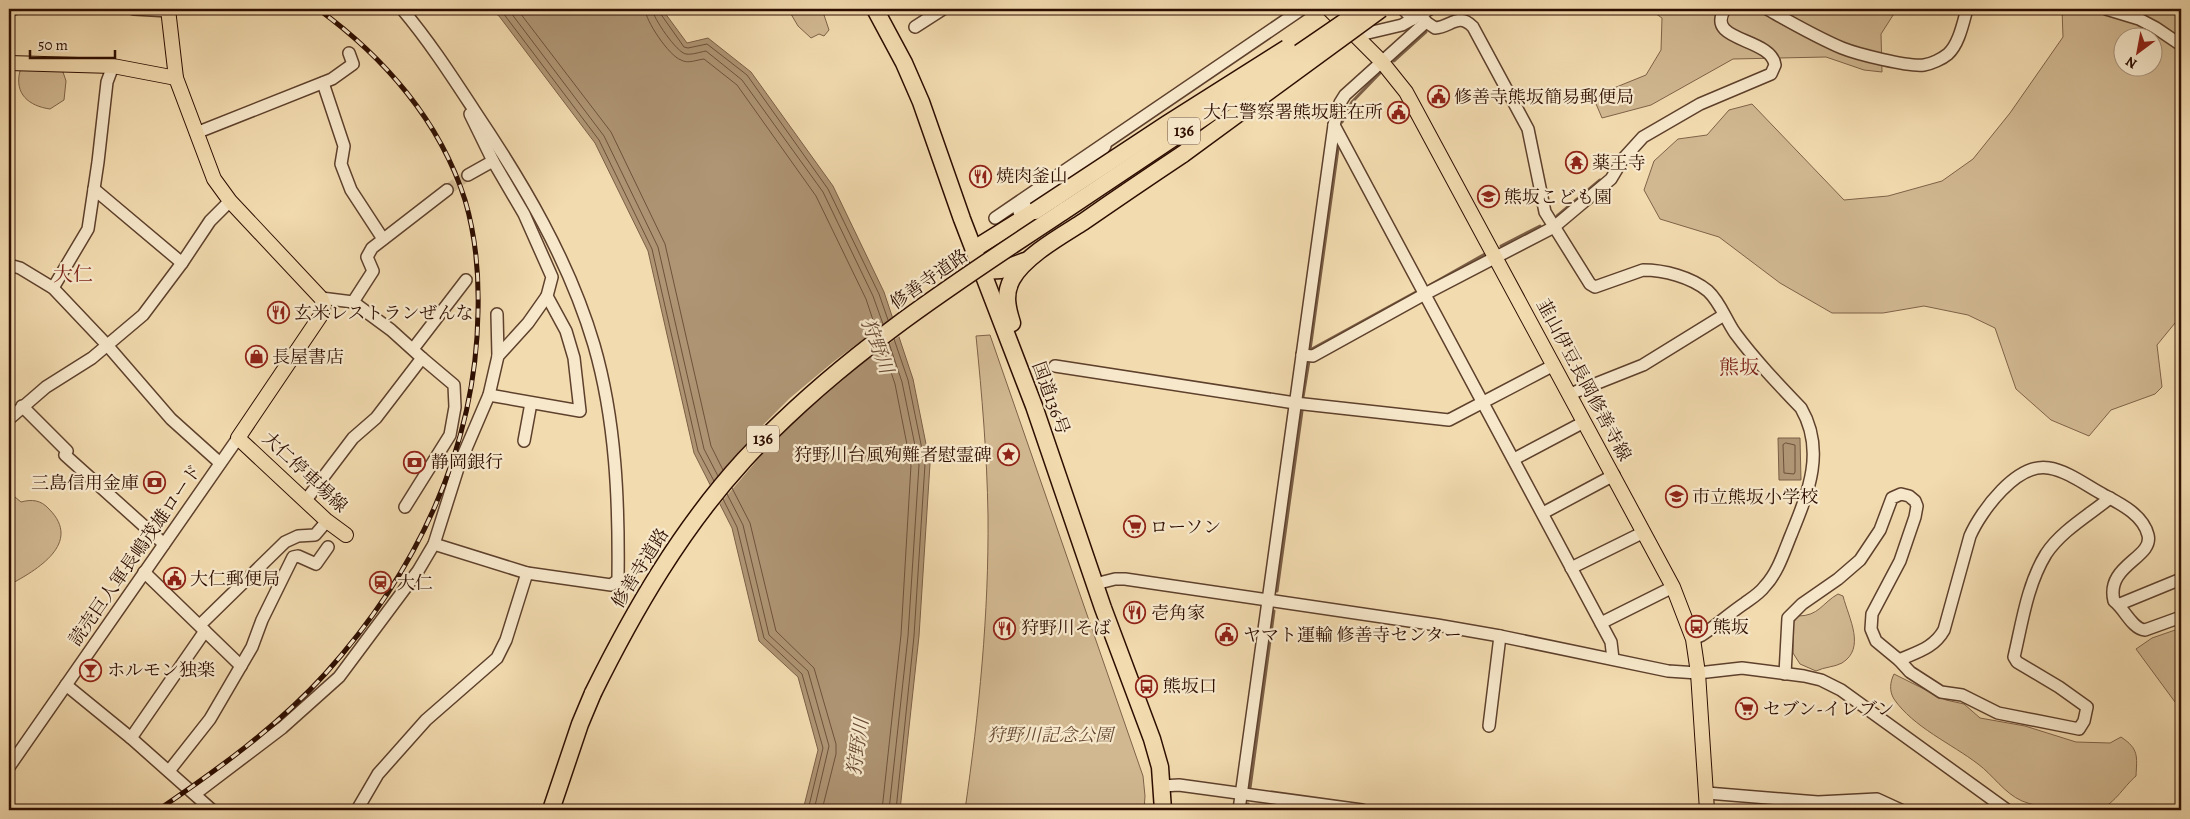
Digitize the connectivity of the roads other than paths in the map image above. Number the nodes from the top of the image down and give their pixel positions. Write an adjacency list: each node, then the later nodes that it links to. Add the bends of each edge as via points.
1 (14, 9): 16 (street)
2 (134, 9): 17 (street)
3 (402, 9): 28 (street)
4 (875, 9): 41 (highway, 国道136号, via 921,102)
5 (942, 9): 19 (street)
6 (1302, 9): 31 (street)
7 (1329, 9): 20 (main road, 韮山伊豆長岡修善寺線)
8 (1352, 9): 38 (highway, bridge, via 1167,124)
9 (1363, 9): 115 (highway, 修善寺道路 / 136, bridge, via 883,336 844,365 778,424 707,504 638,605 580,724)
10 (1381, 9): 43 (highway, bridge, via 1184,154)
11 (1403, 9): 18 (street)
12 (1724, 9): 39 (street, via 1720,22 1726,31 1771,54 1775,65 1771,74 1700,104 1643,137 1622,159 1611,179)
13 (1767, 9): 14 (street, via 1844,49 1924,65 1948,54 1956,44)
14 (1967, 9)
15 (2106, 9): 21 (street, via 2139,19)
16 (9, 10)
17 (168, 10): 26 (main road)
18 (1423, 16): 20 (street); 23 (street); 39 (street, via 1434,28 1461,20 1473,27 1528,129 1542,204)
19 (915, 27)
20 (1358, 38): 23 (main road, 韮山伊豆長岡修善寺線)
21 (2181, 45)
22 (349, 53): 27 (street, via 353,64)
23 (1382, 62): 29 (street, via 1345,95); 42 (main road, 韮山伊豆長岡修善寺線, via 1406,92)
24 (9, 63): 25 (main road)
25 (112, 66): 26 (main road); 34 (street, via 107,82)
26 (176, 78): 30 (main road)
27 (323, 83): 30 (street); 40 (street, via 344,146 341,164 351,190)
28 (468, 100): 32 (street, via 470,113); 88 (street, via 542,220 581,305 602,386 616,476 618,580 611,585)
29 (1334, 125): 49 (street); 57 (street)
30 (196, 133): 36 (main road, via 214,179)
31 (1108, 142): 37 (street); 38 (street, via 1096,160 1017,213)
32 (492, 161): 33 (street); 50 (street, via 524,214 552,277)
33 (468, 175)
34 (94, 189): 44 (street); 48 (street, via 88,230)
35 (447, 190): 40 (street)
36 (230, 201): 44 (street, via 210,221); 51 (main road)
37 (995, 218)
38 (1012, 226): 41 (highway)
39 (1554, 227): 42 (street); 54 (street, via 1595,287 1643,270 1666,273 1689,280 1709,292)
40 (383, 239): 52 (street, via 372,248 367,258 373,271)
41 (974, 249): 46 (highway, 国道136号)
42 (1496, 256): 49 (street); 60 (main road, 韮山伊豆長岡修善寺線)
43 (1028, 261): 46 (highway); 68 (highway, via 1012,279 1006,303 1031,373)
44 (182, 263): 55 (street, via 142,314)
45 (9, 265): 48 (street, 読売巨人軍長嶋茂雄ロード, via 20,268)
46 (982, 272): 68 (highway, 国道136号)
47 (466, 280): 56 (street)
48 (52, 288): 55 (street, 読売巨人軍長嶋茂雄ロード)
49 (1426, 294): 57 (street, via 1313,356); 64 (street)
50 (548, 296): 58 (street); 65 (street, via 566,331 574,358 580,411)
51 (321, 298): 52 (street); 71 (main road, via 324,306 321,315)
52 (352, 302): 56 (street)
53 (497, 314): 58 (street)
54 (1724, 315): 62 (street, via 1644,365); 98 (street, via 1760,364 1800,408 1810,427 1814,463 1803,507 1773,576 1755,595)
55 (107, 345): 67 (street); 74 (street, 読売巨人軍長嶋茂雄ロード, via 170,419)
56 (413, 349): 59 (street)
57 (1302, 354): 66 (street)
58 (498, 356): 63 (street)
59 (422, 358): 77 (street, via 376,418 353,438); 78 (street, via 454,385 455,407 450,435)
60 (1554, 365): 62 (main road, 韮山伊豆長岡修善寺線); 64 (street)
61 (1055, 366): 66 (street)
62 (1570, 394): 70 (main road, 韮山伊豆長岡修善寺線)
63 (489, 395): 65 (street); 84 (street, via 459,465)
64 (1483, 402): 66 (street, via 1449,420); 73 (street)
65 (531, 403): 72 (street)
66 (1295, 403): 92 (street)
67 (22, 406): 69 (street); 83 (street, via 67,451 65,455)
68 (1034, 406): 90 (highway, 国道136号)
69 (9, 419)
70 (1584, 422): 73 (street); 75 (main road, 韮山伊豆長岡修善寺線)
71 (238, 438): 74 (street); 77 (main road, 大仁停車場線)
72 (524, 441)
73 (1514, 458): 79 (street)
74 (220, 463): 83 (street, 読売巨人軍長嶋茂雄ロード)
75 (1614, 475): 79 (street); 81 (main road, 韮山伊豆長岡修善寺線)
76 (2110, 498): 93 (street, via 2137,516 2149,537 2143,552 2118,574 2113,597); 100 (street, via 2052,468 2040,467 2022,474 1991,502 1976,522 1939,639); 100 (street, via 2060,538 2047,553 2037,571 2026,605 2014,658 2087,708 2079,729 1998,713 1962,695 1941,692)
77 (306, 500): 80 (main road, 大仁停車場線)
78 (404, 507)
79 (1543, 513): 86 (street)
80 (327, 521): 82 (main road, 大仁停車場線); 96 (street, via 315,535 298,536 285,542)
81 (1644, 532): 86 (street); 91 (main road, 韮山伊豆長岡修善寺線)
82 (346, 535)
83 (164, 544): 87 (street, 読売巨人軍長嶋茂雄ロード)
84 (434, 544): 88 (street); 111 (street, via 418,571 339,677 282,728)
85 (328, 547): 101 (street, via 316,564 293,557)
86 (1571, 568): 95 (street)
87 (144, 572): 96 (street); 104 (street, 読売巨人軍長嶋茂雄ロード)
88 (528, 573): 114 (street, via 497,658 426,720 378,774)
89 (2181, 579): 93 (street)
90 (1095, 584): 92 (street, via 1125,579); 109 (highway, 国道136号, via 1152,739)
91 (1673, 587): 95 (street); 98 (main road, 韮山伊豆長岡修善寺線)
92 (1267, 601): 97 (street); 112 (street)
93 (2120, 604): 94 (street, via 2140,630)
94 (2181, 617)
95 (1600, 623): 99 (street, via 1611,642)
96 (202, 628): 101 (street); 106 (street)
97 (1500, 636): 99 (street); 105 (street)
98 (1693, 639): 102 (main road, 韮山伊豆長岡修善寺線)
99 (1613, 659): 102 (street, via 1668,671)
100 (1898, 660): 103 (street, via 1876,641 1870,622 1900,561 1915,517 1915,501 1901,494 1892,498 1880,530 1860,560 1788,618)
101 (241, 666): 108 (street, via 210,719)
102 (1698, 673): 103 (street, via 1742,668); 110 (main road, 韮山伊豆長岡修善寺線)
103 (1785, 674): 121 (street, via 1821,680 1841,690)
104 (66, 685): 106 (street); 107 (street, 読売巨人軍長嶋茂雄ロード)
105 (1489, 726)
106 (131, 738): 108 (street)
107 (9, 767)
108 (169, 771): 111 (street)
109 (1162, 786): 112 (street, via 1179,784); 116 (highway, 国道136号)
110 (1706, 793): 119 (main road, 韮山伊豆長岡修善寺線); 120 (street, via 1818,802 1877,799)
111 (195, 794): 113 (street)
112 (1241, 794): 117 (street); 118 (street)
113 (212, 810)
114 (357, 810)
115 (551, 810)
116 (1163, 810)
117 (1239, 810)
118 (1362, 810)
119 (1706, 810)
120 (1901, 810)
121 (2007, 810)

